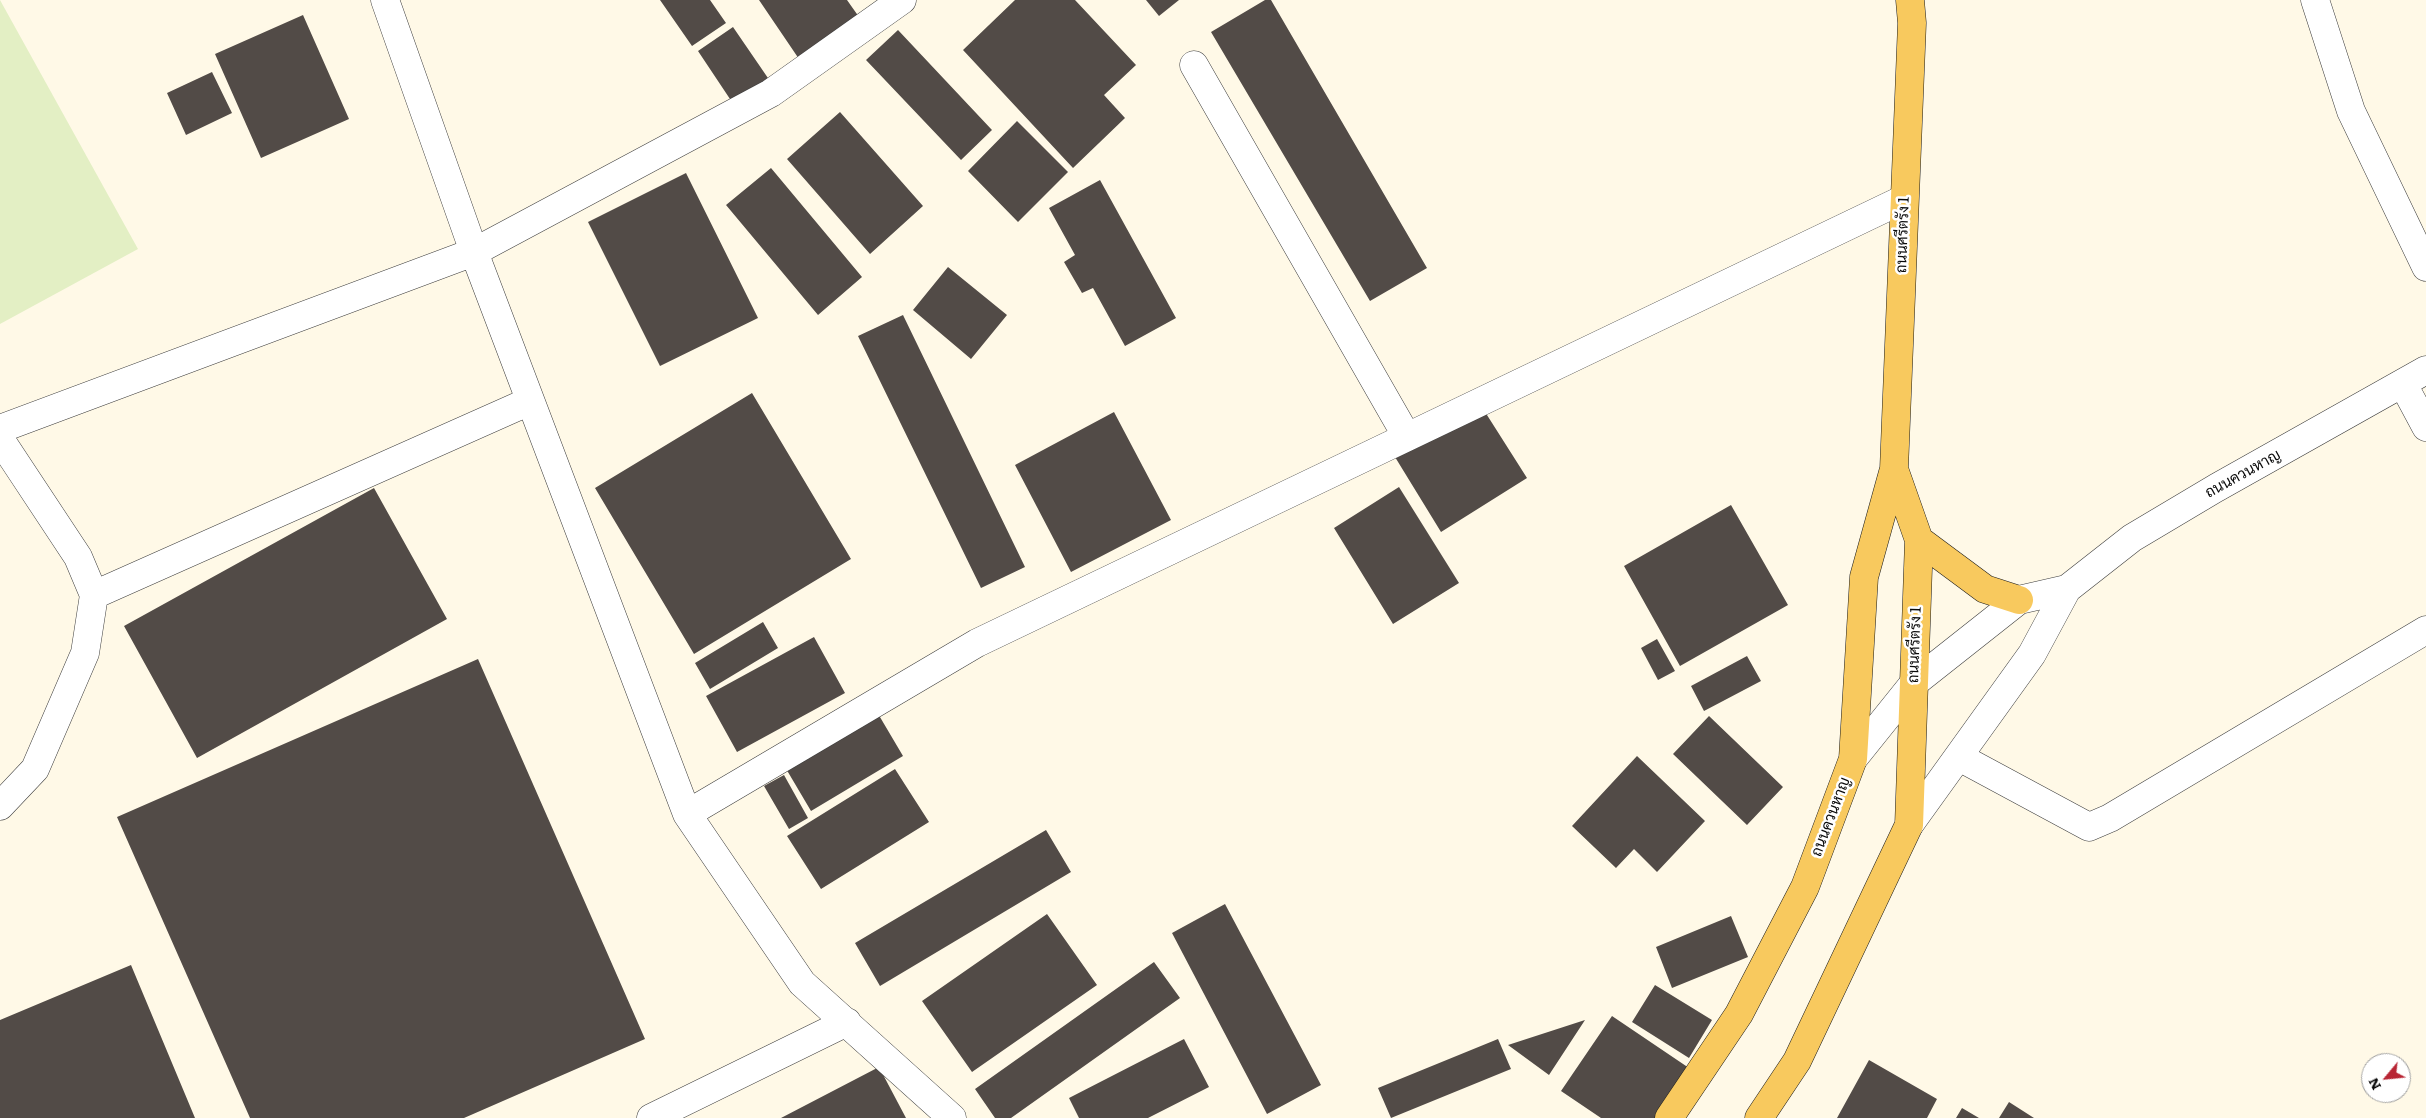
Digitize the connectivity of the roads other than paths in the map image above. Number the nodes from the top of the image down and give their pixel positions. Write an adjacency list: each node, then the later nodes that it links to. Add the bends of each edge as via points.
1 (385, 0): 7 (street)
2 (902, 0): 7 (street, via 771,93)
3 (1910, 0): 6 (main road, ถนนศรีตรัง 1, via 1912,23)
4 (2315, 0): 8 (street, via 2351,112)
5 (1194, 65): 13 (street)
6 (1904, 199): 13 (street); 15 (main road, ถนนศรีตรัง 1)
7 (474, 252): 10 (street); 12 (street)
8 (2426, 267)
9 (2415, 377): 11 (street); 17 (street, ถนนควนหาญ, via 2132,538)
10 (530, 401): 18 (street); 25 (street)
11 (2426, 427)
12 (0, 429)
13 (1407, 437): 25 (street, via 977,642)
14 (0, 439): 18 (street, via 78,557)
15 (1894, 469): 16 (main road, ถนนศรีตรัง 1); 23 (main road, ถนนศรีตรัง 1, via 1864,577)
16 (1919, 540): 19 (main road, via 1985,589); 21 (main road, ถนนศรีตรัง 1)
17 (2067, 589): 19 (street, ถนนควนหาญ); 22 (street, ถนนควนหาญ, via 2032,654)
18 (94, 595): 24 (street, via 85,653 35,769)
19 (2019, 600): 21 (street, ถนนควนหาญ)
20 (2426, 630): 22 (street, via 2110,818 2089,827)
21 (1914, 683): 23 (street, ถนนควนหาญ); 26 (main road, ถนนศรีตรัง 1)
22 (1959, 757): 26 (street, ถนนควนหาญ)
23 (1853, 759): 30 (main road, ถนนควนหาญ, via 1805,887 1739,1014)
24 (0, 806)
25 (687, 814): 27 (street, via 802,983)
26 (1909, 825): 31 (main road, ถนนควนหาญ, via 1796,1061)
27 (847, 1022): 28 (street); 29 (street)
28 (650, 1118)
29 (952, 1118)
30 (1669, 1118)
31 (1759, 1118)

